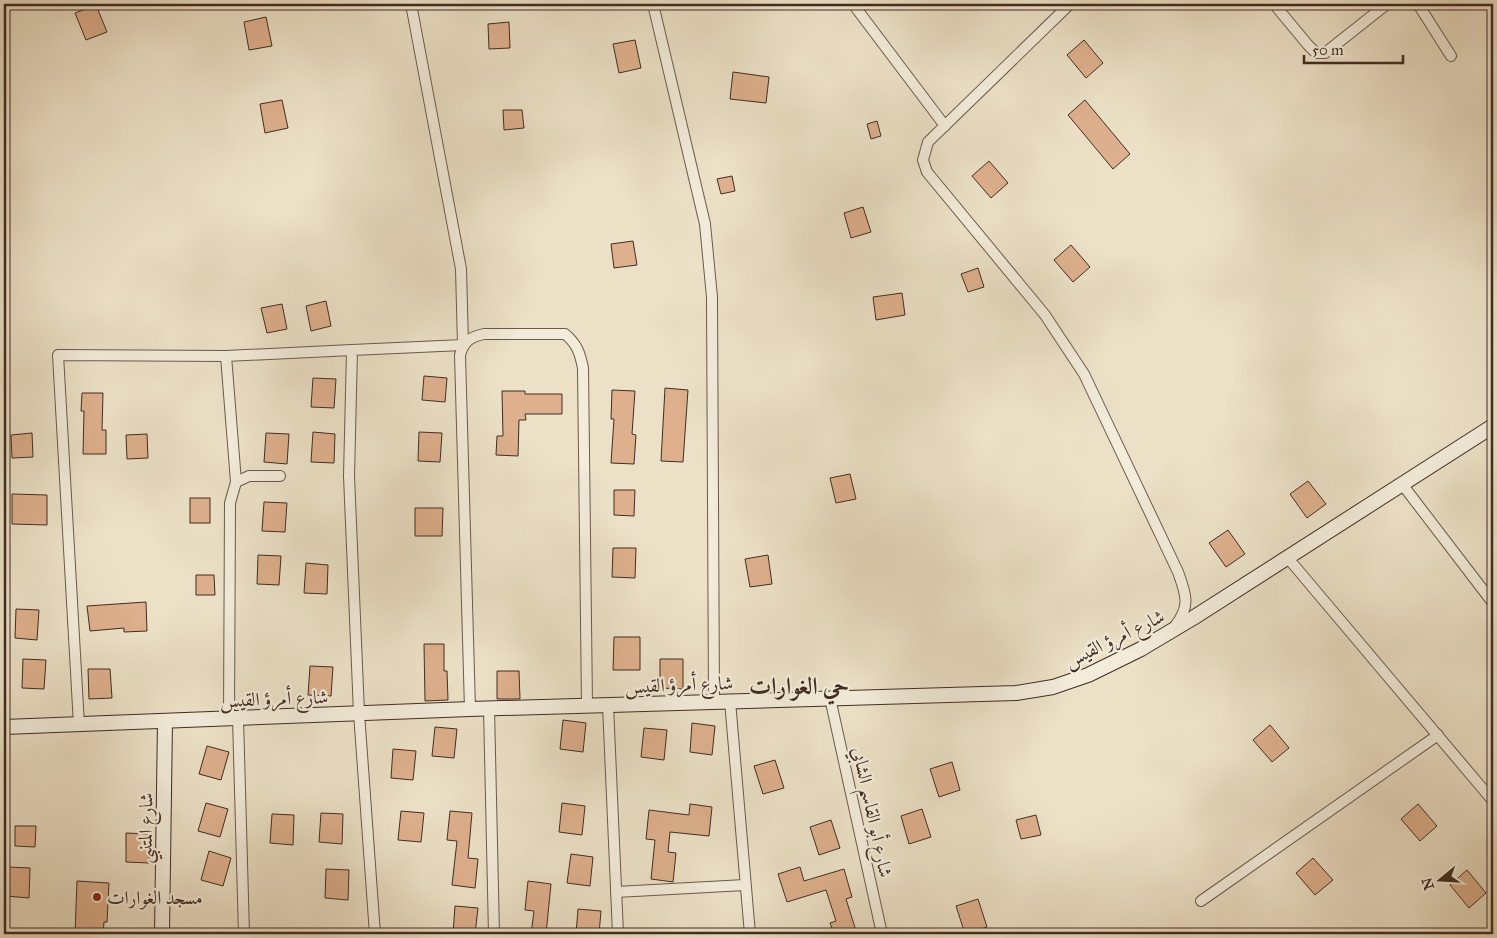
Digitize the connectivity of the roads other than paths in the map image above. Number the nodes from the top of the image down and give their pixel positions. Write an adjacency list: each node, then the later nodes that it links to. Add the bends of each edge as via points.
1 (411, 4): 10 (street, via 461,269)
2 (653, 4): 21 (street, via 705,224 712,297)
3 (852, 4): 9 (street)
4 (1070, 4): 9 (street)
5 (1274, 4): 6 (street, via 1316,53 1325,53)
6 (1387, 4)
7 (1418, 4): 8 (street)
8 (1451, 56)
9 (945, 126): 19 (street, via 928,142 923,160 927,172 1045,315 1084,374 1186,595 1184,615)
10 (463, 345): 11 (street); 23 (street, via 472,336 484,334 565,334 580,351 583,368); 26 (street, via 460,355)
11 (352, 350): 12 (street); 27 (street, via 348,476)
12 (226, 356): 15 (street); 30 (street, via 58,355)
13 (1493, 426): 16 (street, شارع أمرؤ القيس)
14 (280, 476): 15 (street, via 249,476)
15 (236, 482): 28 (street, via 230,504)
16 (1402, 484): 17 (street, شارع أمرؤ القيس); 18 (street)
17 (1287, 558): 19 (street, شارع أمرؤ القيس); 32 (street)
18 (1493, 603)
19 (1171, 631): 20 (street, شارع أمرؤ القيس, via 1088,675 1053,687 1016,693)
20 (830, 698): 22 (street, شارع أمرؤ القيس); 43 (street, شارع أبو القاسم الشابي)
21 (714, 701): 22 (street, شارع أمرؤ القيس); 24 (street, شارع أمرؤ القيس)
22 (730, 701): 34 (street)
23 (586, 705): 24 (street, شارع أمرؤ القيس); 25 (street, شارع أمرؤ القيس)
24 (608, 705): 35 (street)
25 (489, 708): 26 (street, شارع أمرؤ القيس); 40 (street)
26 (470, 709): 27 (street, شارع أمرؤ القيس)
27 (359, 713): 28 (street, شارع أمرؤ القيس); 39 (street)
28 (233, 719): 29 (street, شارع أمرؤ القيس); 38 (street)
29 (165, 721): 30 (street, شارع أمرؤ القيس); 37 (street, شارع المتنبي)
30 (79, 725): 31 (street, شارع أمرؤ القيس)
31 (4, 728)
32 (1438, 735): 33 (street); 36 (street)
33 (1493, 801)
34 (745, 885): 35 (street); 42 (street)
35 (616, 892): 41 (street)
36 (1201, 901)
37 (162, 934)
38 (244, 934)
39 (375, 934)
40 (494, 934)
41 (618, 934)
42 (750, 934)
43 (882, 934)

